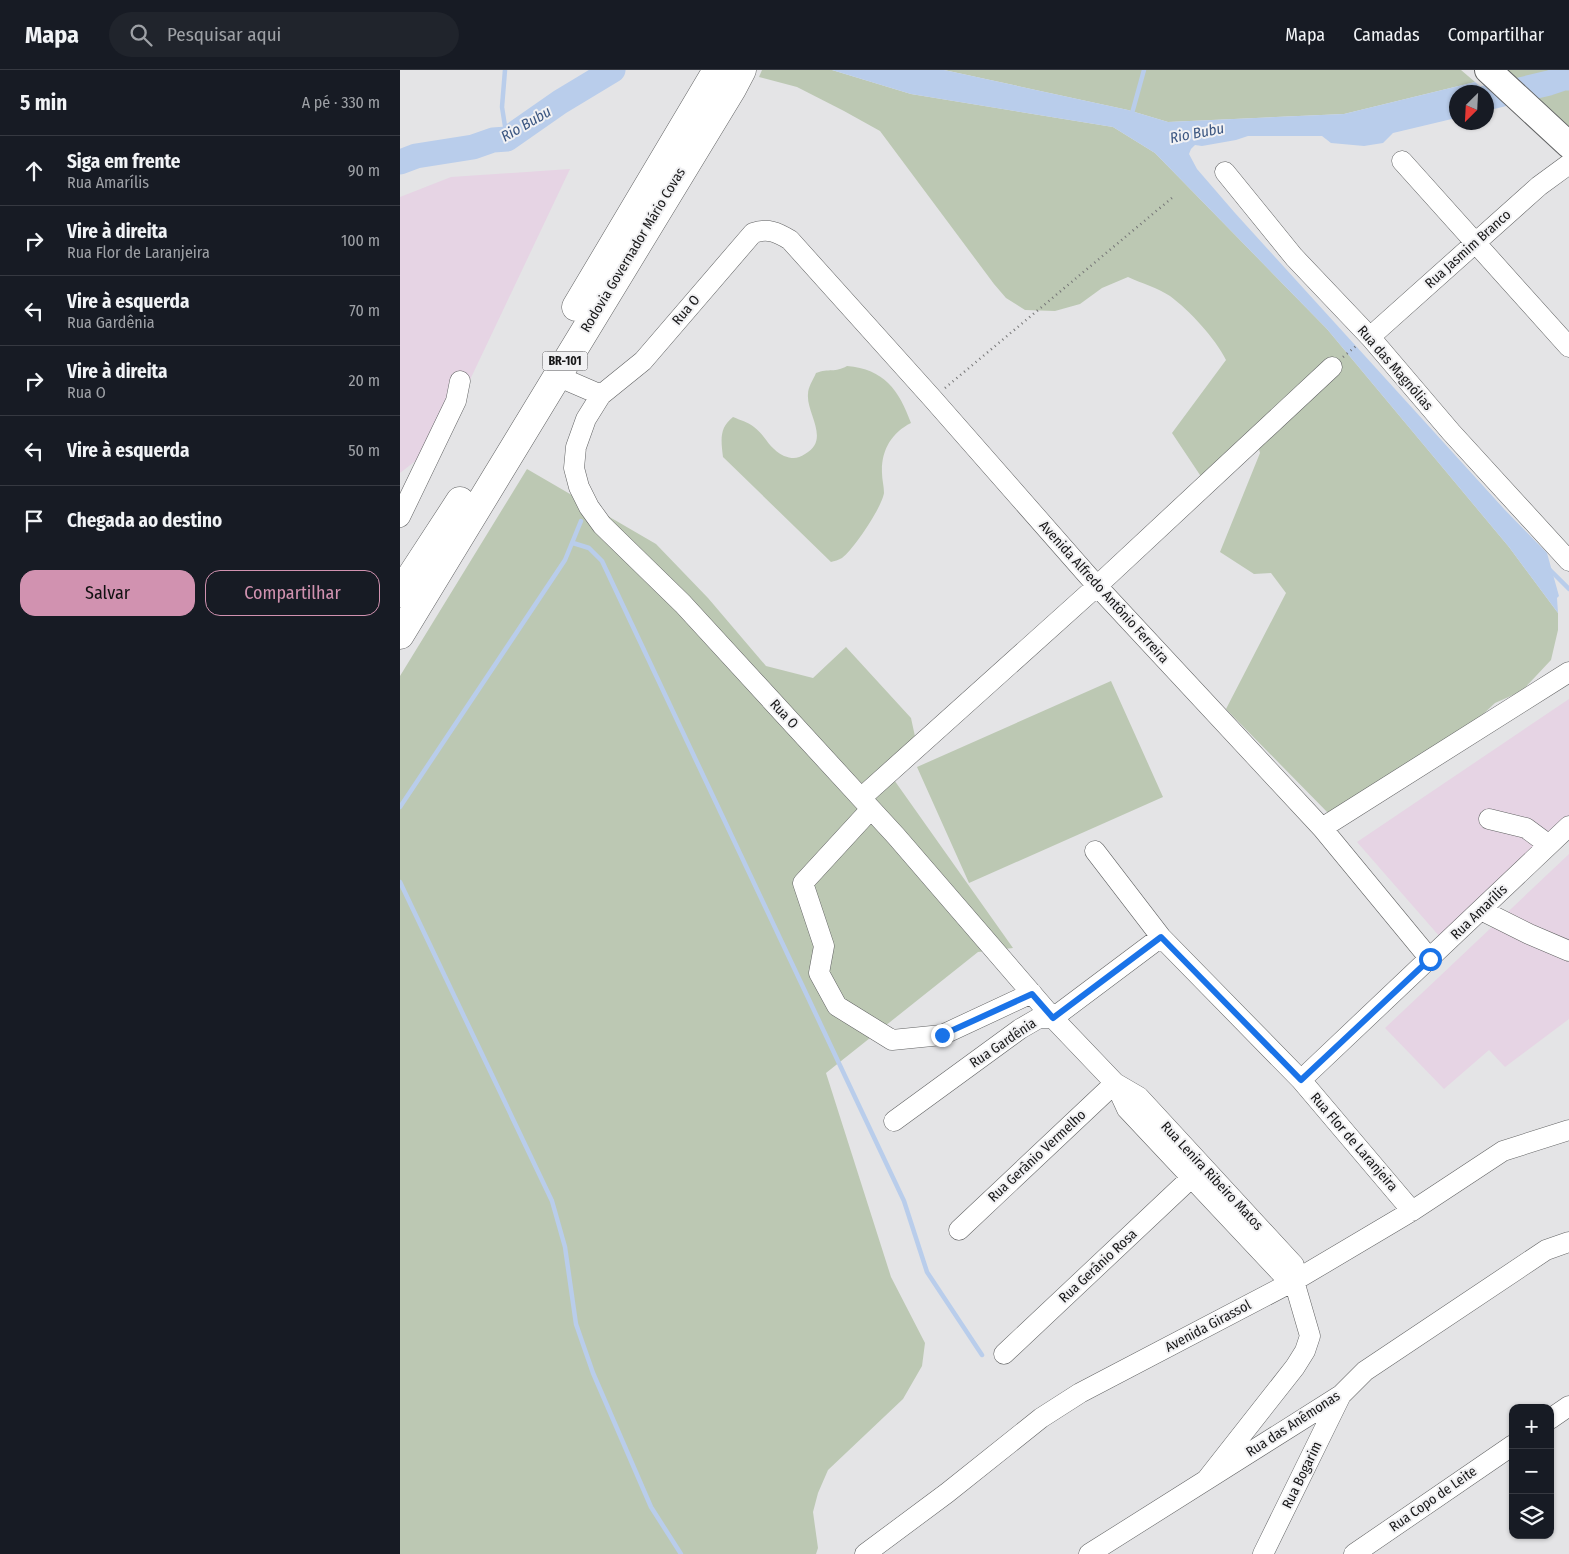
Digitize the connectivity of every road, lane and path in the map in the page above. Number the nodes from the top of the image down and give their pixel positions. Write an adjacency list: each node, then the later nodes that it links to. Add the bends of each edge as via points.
1 (1492, 74): 3 (main road)
2 (726, 77): 13 (highway, Rodovia Governador Mário Covas / BR-101); 20 (highway, Rodovia Governador Mário Covas / BR-101)
3 (1569, 145)
4 (1402, 161): 9 (street)
5 (1569, 164): 9 (street, Rua Jasmim Branco, via 1539,186)
6 (1224, 172): 10 (street, Rua das Magnólias)
7 (1173, 197): 16 (path)
8 (772, 230): 15 (street, Rua O, via 753,233 643,361); 16 (street, Avenida Alfredo Antônio Ferreira, via 795,245)
9 (1476, 243): 10 (street, Rua Jasmim Branco); 11 (street)
10 (1366, 339): 12 (path); 18 (street, Rua das Magnólias)
11 (1569, 347)
12 (1338, 361): 19 (street)
13 (556, 376): 15 (street); 21 (highway, Rodovia Governador Mário Covas / BR-101)
14 (460, 381): 17 (street, via 456,401)
15 (601, 395): 23 (street, Rua O, via 586,419 576,447 574,468 579,488 589,507 602,525 683,604)
16 (932, 398): 19 (street, Avenida Alfredo Antônio Ferreira)
17 (400, 517)
18 (1569, 561)
19 (1097, 586): 23 (street); 26 (street, Avenida Alfredo Antônio Ferreira)
20 (400, 593)
21 (400, 635)
22 (1569, 672): 26 (street)
23 (866, 804): 33 (street, Rua O); 33 (street, via 803,883 824,946 819,973 837,1006 892,1040 942,1035)
24 (1489, 818): 27 (street, via 1526,828)
25 (1569, 826): 27 (street, Rua Amarílis)
26 (1322, 828): 32 (street, Avenida Alfredo Antônio Ferreira)
27 (1549, 845): 29 (street, Rua Amarílis)
28 (1095, 851): 30 (street, Rua Flor de Laranjeira)
29 (1481, 910): 31 (street); 32 (street, Rua Amarílis)
30 (1161, 937): 34 (street, Rua Gardênia); 35 (street, Rua Flor de Laranjeira)
31 (1569, 951)
32 (1430, 959): 35 (street, Rua Amarílis)
33 (1032, 994): 34 (street, Rua O)
34 (1053, 1018): 36 (street, Rua Lenira Ribeiro Matos); 37 (street, Rua Gardênia, via 1039,1018 1020,1029)
35 (1301, 1080): 40 (street, Rua Flor de Laranjeira)
36 (1114, 1083): 39 (street, Rua Lenira Ribeiro Matos, via 1127,1109); 41 (street, Rua Gerânio Vermelho); 43 (street, Rua Lenira Ribeiro Matos, via 1139,1097 1294,1265)
37 (894, 1121)
38 (1569, 1130): 40 (street, Avenida Girassol, via 1503,1151)
39 (1191, 1178): 43 (street, Rua Lenira Ribeiro Matos, via 1281,1273); 44 (street, Rua Gerânio Rosa)
40 (1412, 1211): 43 (street, Avenida Girassol)
41 (959, 1230)
42 (1569, 1242): 45 (street, Rua das Anêmonas, via 1546,1250 1416,1336 1365,1371)
43 (1294, 1281): 49 (street, Rua Lenira Ribeiro Matos, via 1310,1336 1305,1350 1295,1368); 50 (street, Avenida Girassol, via 1072,1398 1041,1418)
44 (1004, 1354)
45 (1341, 1395): 49 (street, Rua das Anêmonas); 52 (street, Rua Bogarim)
46 (1569, 1406): 47 (street)
47 (1554, 1416)
48 (1509, 1448): 53 (street, Rua Copo de Leite)
49 (1207, 1479): 51 (street, Rua das Anêmonas)
50 (865, 1554)
51 (1089, 1554)
52 (1263, 1554)
53 (1354, 1554)

